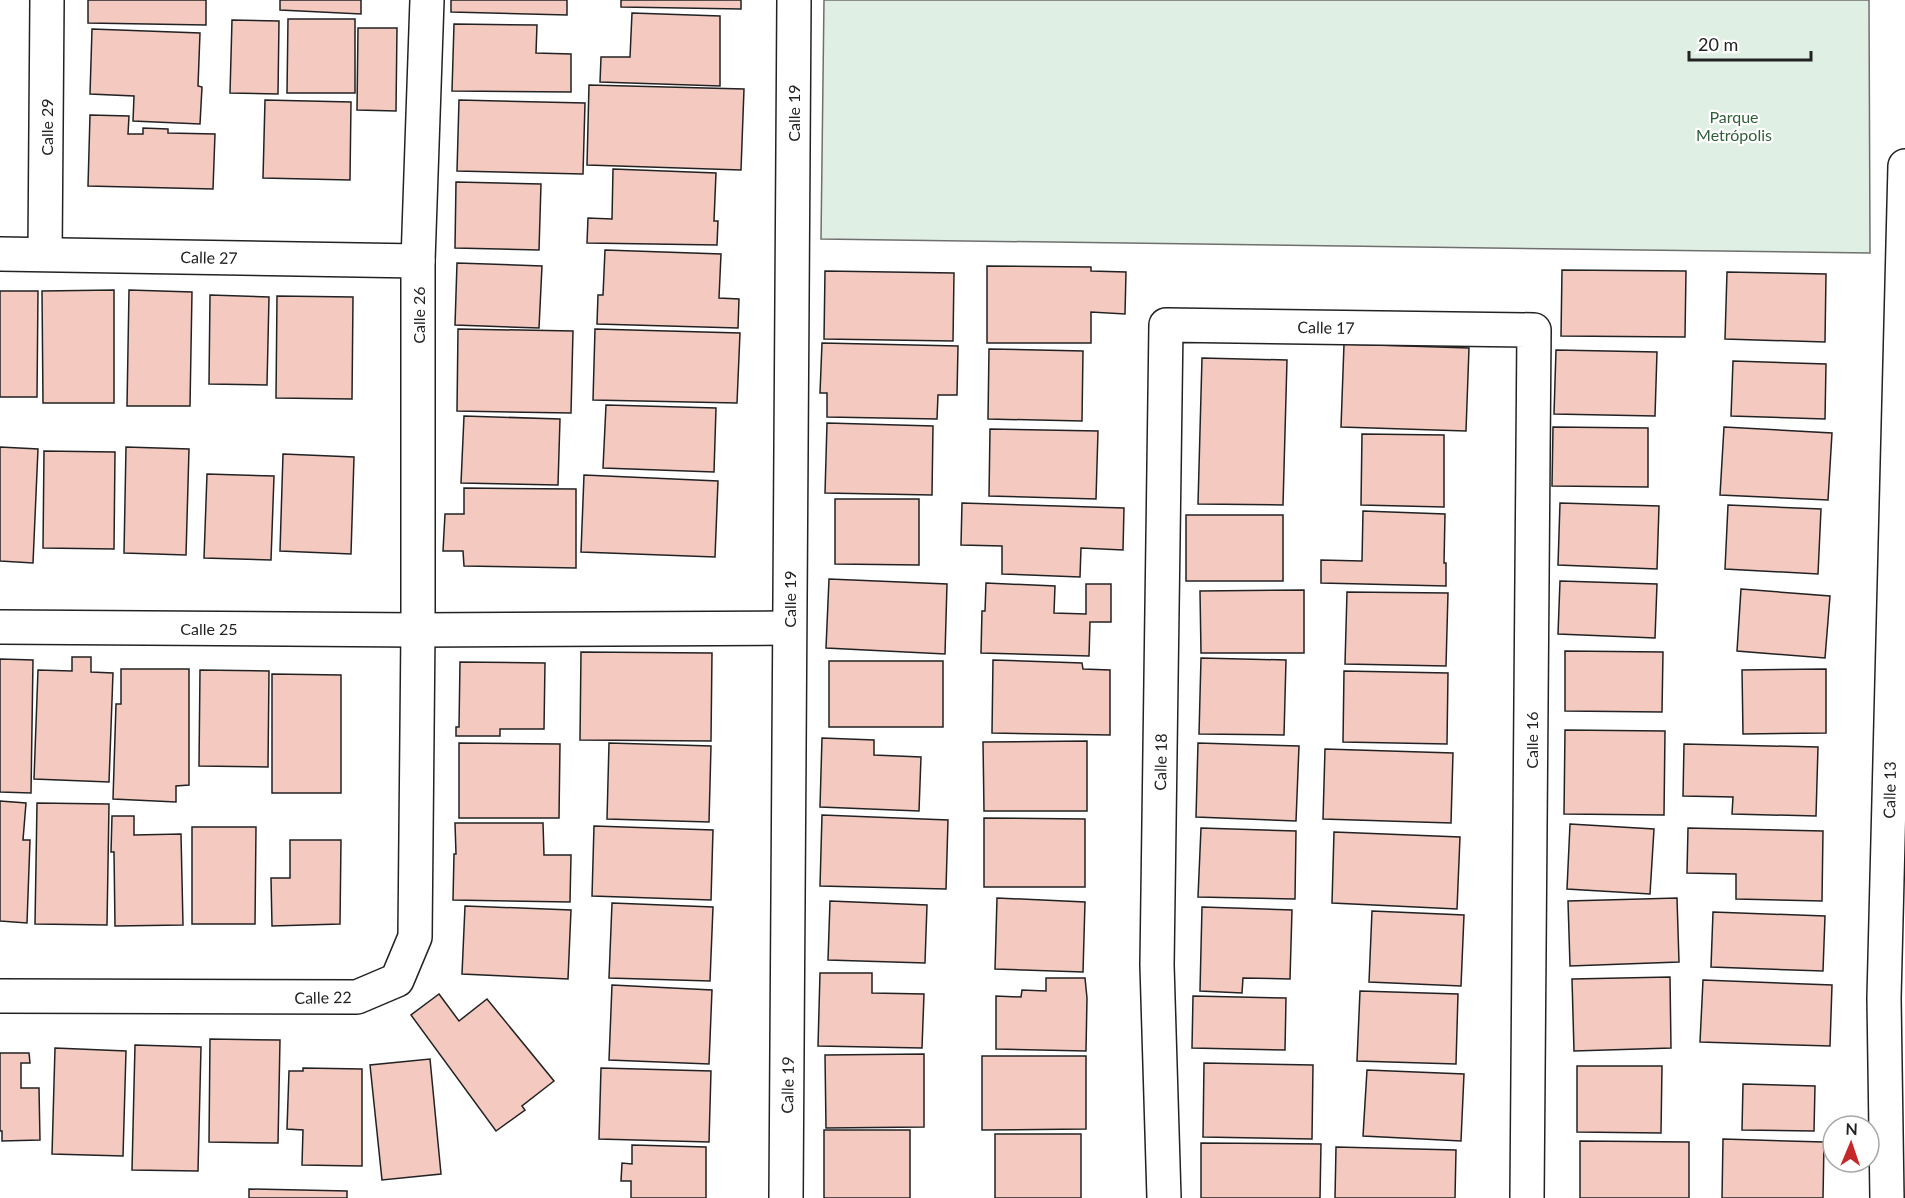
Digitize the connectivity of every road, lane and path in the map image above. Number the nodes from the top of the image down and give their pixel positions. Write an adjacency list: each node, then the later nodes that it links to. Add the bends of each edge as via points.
1 (47, 0): 6 (street, Calle 29)
2 (427, 0): 7 (street, Calle 26)
3 (794, 0): 11 (street, Calle 19)
4 (1905, 166): 17 (street, Calle 13, via 1884,998)
5 (0, 254): 6 (street, Calle 27)
6 (45, 254): 7 (street, Calle 27)
7 (418, 261): 12 (street, Calle 26)
8 (1166, 325): 9 (street, Calle 17); 15 (street, Calle 18, via 1157,965)
9 (1486, 330): 16 (street, Calle 16, via 1534,330)
10 (0, 627): 12 (street, Calle 25)
11 (788, 628): 12 (street, Calle 25); 14 (street, Calle 19)
12 (418, 630): 13 (street, Calle 22, via 415,938 397,980 357,998)
13 (0, 996)
14 (786, 1198)
15 (1164, 1198)
16 (1527, 1198)
17 (1887, 1198)

